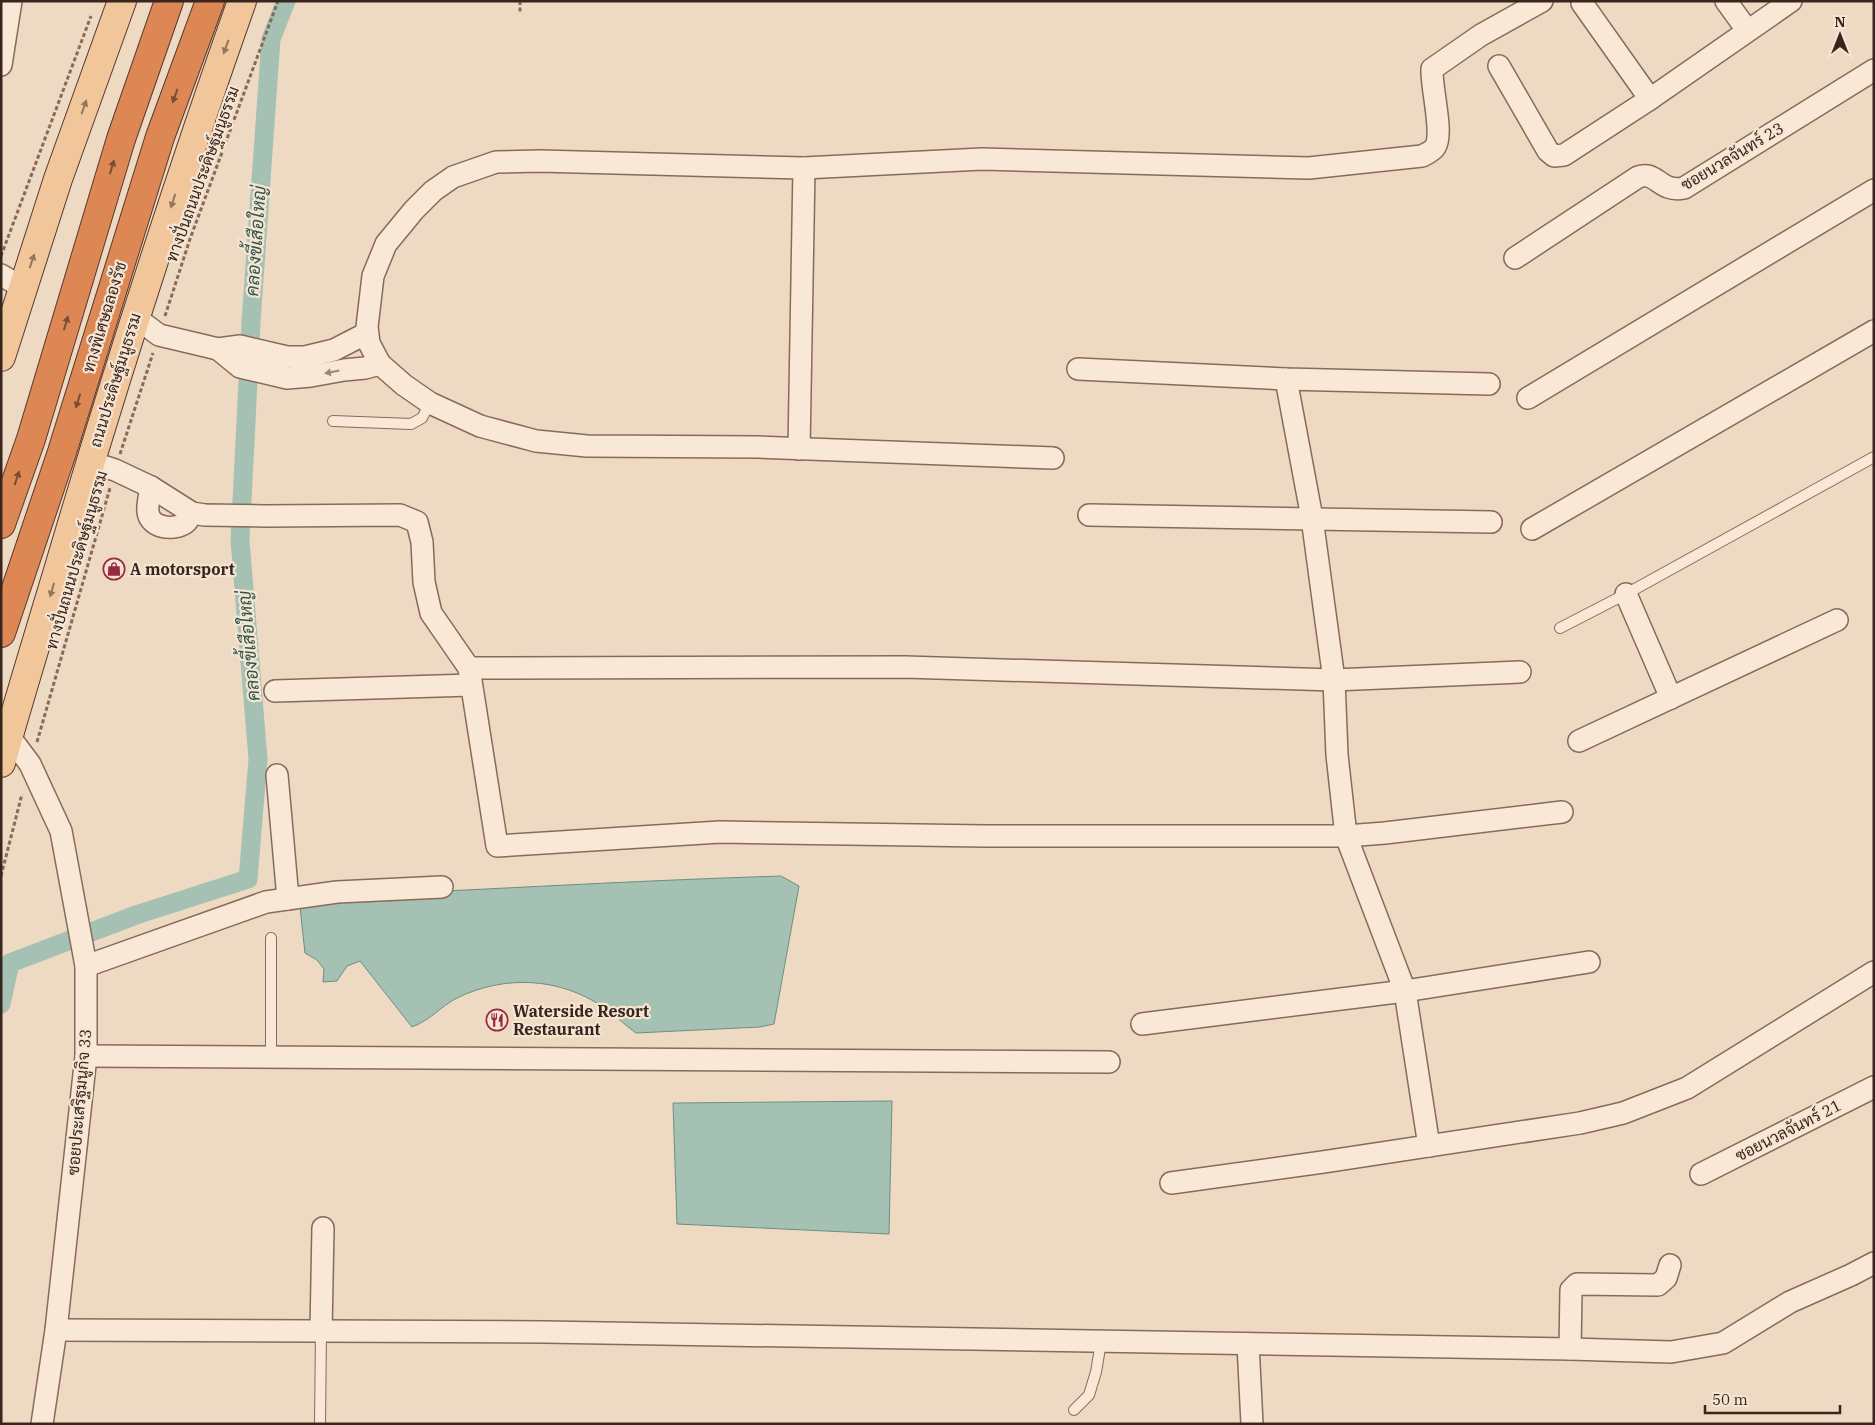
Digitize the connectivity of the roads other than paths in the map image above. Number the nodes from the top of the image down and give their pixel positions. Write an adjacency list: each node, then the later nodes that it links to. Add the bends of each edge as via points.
1 (12, 1): 11 (street)
2 (122, 1): 18 (main road, one-way to 2, via 58,179)
3 (169, 1): 41 (highway, one-way to 3, via 31,439 120,139)
4 (210, 1): 46 (highway, ทางพิเศษฉลองรัช, one-way to 46, via 160,137 62,452)
5 (242, 1): 19 (main road, ถนนประดิษฐ์มนูธรรม, one-way to 19)
6 (1542, 1): 15 (street, via 1481,35 1432,69 1440,137 1435,149 1422,156 1308,168 982,159)
7 (1726, 1): 10 (street)
8 (1791, 1): 10 (street)
9 (1582, 3): 14 (street)
10 (1747, 30): 14 (street)
11 (1, 65)
12 (1499, 66): 14 (street, via 1548,151 1554,156 1564,155)
13 (1874, 70): 17 (street, ซอยนวลจันทร์ 23, via 1684,188 1666,188 1651,176 1638,177)
14 (1650, 99)
15 (804, 168): 21 (street, via 496,162 454,177 433,191 386,244 373,276); 32 (street)
16 (1874, 190): 29 (street)
17 (1515, 258)
18 (12, 282): 23 (main road)
19 (134, 317): 22 (street, via 159,335); 35 (main road, ถนนประดิษฐ์มนูธรรม)
20 (1874, 331): 42 (street)
21 (368, 334): 24 (street, via 334,350); 25 (street)
22 (218, 349): 24 (street); 24 (street, via 240,346)
23 (1, 357)
24 (254, 364): 25 (street, one-way to 24, via 287,378)
25 (380, 364): 30 (street)
26 (1078, 369): 27 (street)
27 (1286, 379): 28 (street); 39 (street)
28 (1489, 384)
29 (1528, 398)
30 (430, 403): 31 (lane, via 422,418 411,424); 32 (street, via 480,426 536,440 587,446)
31 (333, 420)
32 (799, 450): 34 (street)
33 (1874, 457): 43 (lane)
34 (1053, 458)
35 (102, 466): 36 (street); 52 (main road, ถนนประดิษฐ์มนูธรรม, one-way to 52)
36 (151, 487): 37 (street); 37 (street, via 148,513 153,522 161,527 173,527 186,523)
37 (192, 513): 48 (street, via 400,515 417,522 431,613)
38 (1089, 514): 39 (street)
39 (1312, 518): 40 (street); 49 (street)
40 (1491, 522)
41 (1, 524)
42 (1532, 530)
43 (1626, 594): 45 (lane); 51 (street)
44 (1837, 620): 51 (street)
45 (1560, 628)
46 (1, 633)
47 (1520, 672): 49 (street)
48 (470, 677): 49 (street, via 905,667); 50 (street); 57 (street, via 498,846 720,832)
49 (1334, 680): 57 (street, via 1337,755)
50 (275, 691)
51 (1671, 698): 53 (street)
52 (9, 736): 54 (main road, ถนนประดิษฐ์มนูธรรม); 62 (street, ซอยประเสริฐมนูกิจ 33, via 30,764 61,831)
53 (1579, 741)
54 (1, 763)
55 (277, 775): 59 (street)
56 (1562, 812): 57 (street)
57 (1346, 836): 64 (street)
58 (442, 888): 59 (street, via 337,892)
59 (288, 899): 62 (street, via 266,902)
60 (271, 938): 67 (lane)
61 (1589, 962): 64 (street)
62 (86, 966): 66 (street, ซอยประเสริฐมนูกิจ 33)
63 (1874, 972): 70 (street, via 1687,1088 1623,1113)
64 (1405, 991): 65 (street); 70 (street)
65 (1142, 1024)
66 (86, 1056): 67 (street); 76 (street, ซอยประเสริฐมนูกิจ 33)
67 (271, 1057): 68 (street)
68 (1109, 1062)
69 (1874, 1087): 71 (street, ซอยนวลจันทร์ 21)
70 (1430, 1146): 72 (street)
71 (1701, 1174)
72 (1172, 1183)
73 (323, 1228): 77 (street)
74 (1874, 1263): 80 (street, via 1790,1302 1723,1343 1671,1352)
75 (1670, 1265): 80 (street, via 1666,1278 1658,1285 1577,1284 1571,1290)
76 (56, 1330): 77 (street); 82 (street, ซอยประเสริฐมนูกิจ 33)
77 (321, 1331): 78 (street); 83 (lane)
78 (1101, 1342): 79 (street); 81 (lane, via 1093,1385 1089,1395)
79 (1248, 1344): 80 (street); 84 (street)
80 (1570, 1349)
81 (1074, 1410)
82 (42, 1424)
83 (320, 1424)
84 (1252, 1424)

